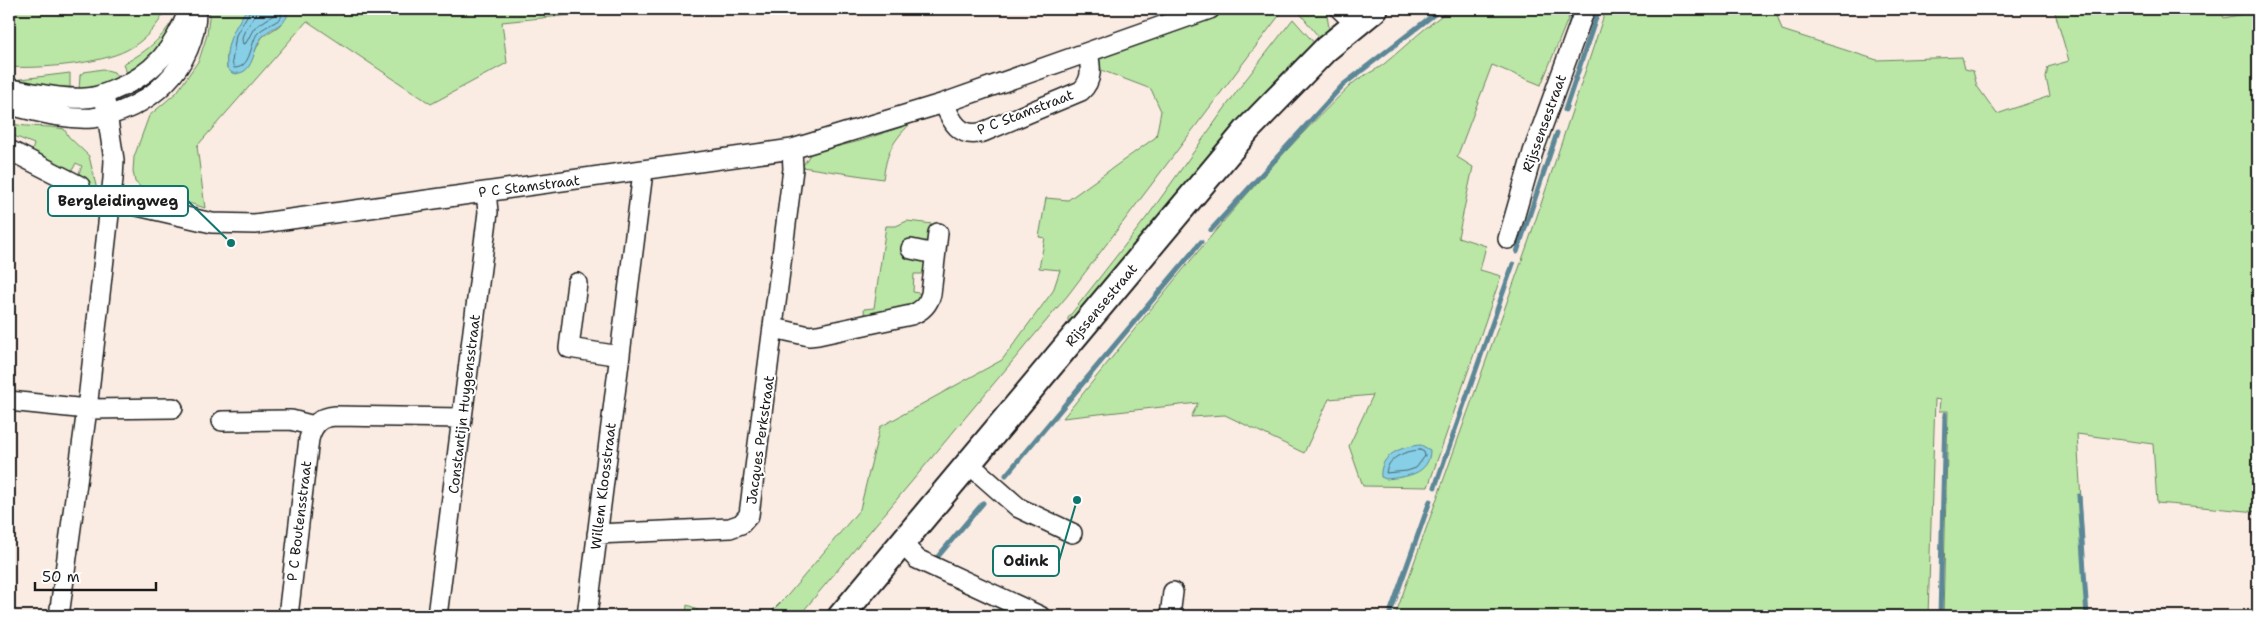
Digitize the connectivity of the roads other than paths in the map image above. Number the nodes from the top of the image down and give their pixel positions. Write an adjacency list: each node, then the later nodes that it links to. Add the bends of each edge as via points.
1 (189, 9): 9 (street, via 169,50 152,69 127,85)
2 (196, 9): 12 (street, via 193,37 172,76 154,95 138,105)
3 (1210, 9): 7 (street, P C Stamstraat)
4 (1375, 9): 6 (main road, Rijssensestraat)
5 (1585, 9): 20 (street, Rijssensestraat, via 1532,152)
6 (1348, 16): 32 (main road, Rijssensestraat, via 1305,69 1248,129)
7 (1088, 52): 10 (street, P C Stamstraat); 10 (street, P C Stamstraat, via 1090,75 1081,91 983,132 969,133 958,128)
8 (9, 89): 9 (street, via 76,98)
9 (104, 94): 12 (street)
10 (944, 103): 13 (street, P C Stamstraat)
11 (9, 105): 12 (street, via 74,118)
12 (107, 115): 18 (street, via 114,160)
13 (792, 149): 15 (street, P C Stamstraat); 24 (street, Jacques Perkstraat, via 793,169)
14 (9, 150): 16 (street)
15 (643, 172): 17 (street, P C Stamstraat); 25 (street, Willem Kloosstraat)
16 (80, 186)
17 (486, 192): 18 (street, P C Stamstraat, via 242,225 196,220); 29 (street, Constantijn Huygensstraat, via 488,212)
18 (111, 200): 28 (street)
19 (938, 233): 22 (street)
20 (1508, 240)
21 (911, 249): 22 (street)
22 (935, 254): 24 (street, via 930,298 916,313 809,336)
23 (577, 283): 25 (street, via 569,348)
24 (774, 328): 34 (street, Jacques Perkstraat, via 751,508 745,521 735,528)
25 (620, 356): 34 (street, Willem Kloosstraat)
26 (9, 402): 28 (street)
27 (172, 408): 28 (street)
28 (87, 409): 37 (street)
29 (462, 418): 31 (street, via 335,416 322,418); 39 (street, Constantijn Huygensstraat)
30 (222, 421): 31 (street, via 291,420)
31 (314, 426): 38 (street, P C Boutensstraat)
32 (969, 464): 33 (street, via 1019,508); 35 (main road, Rijssensestraat)
33 (1072, 533)
34 (597, 534): 40 (street, Willem Kloosstraat)
35 (902, 543): 41 (main road, Rijssensestraat); 42 (street, via 917,559)
36 (1173, 592): 43 (street)
37 (59, 616)
38 (288, 616)
39 (437, 616)
40 (587, 616)
41 (841, 616)
42 (1040, 616)
43 (1170, 616)

